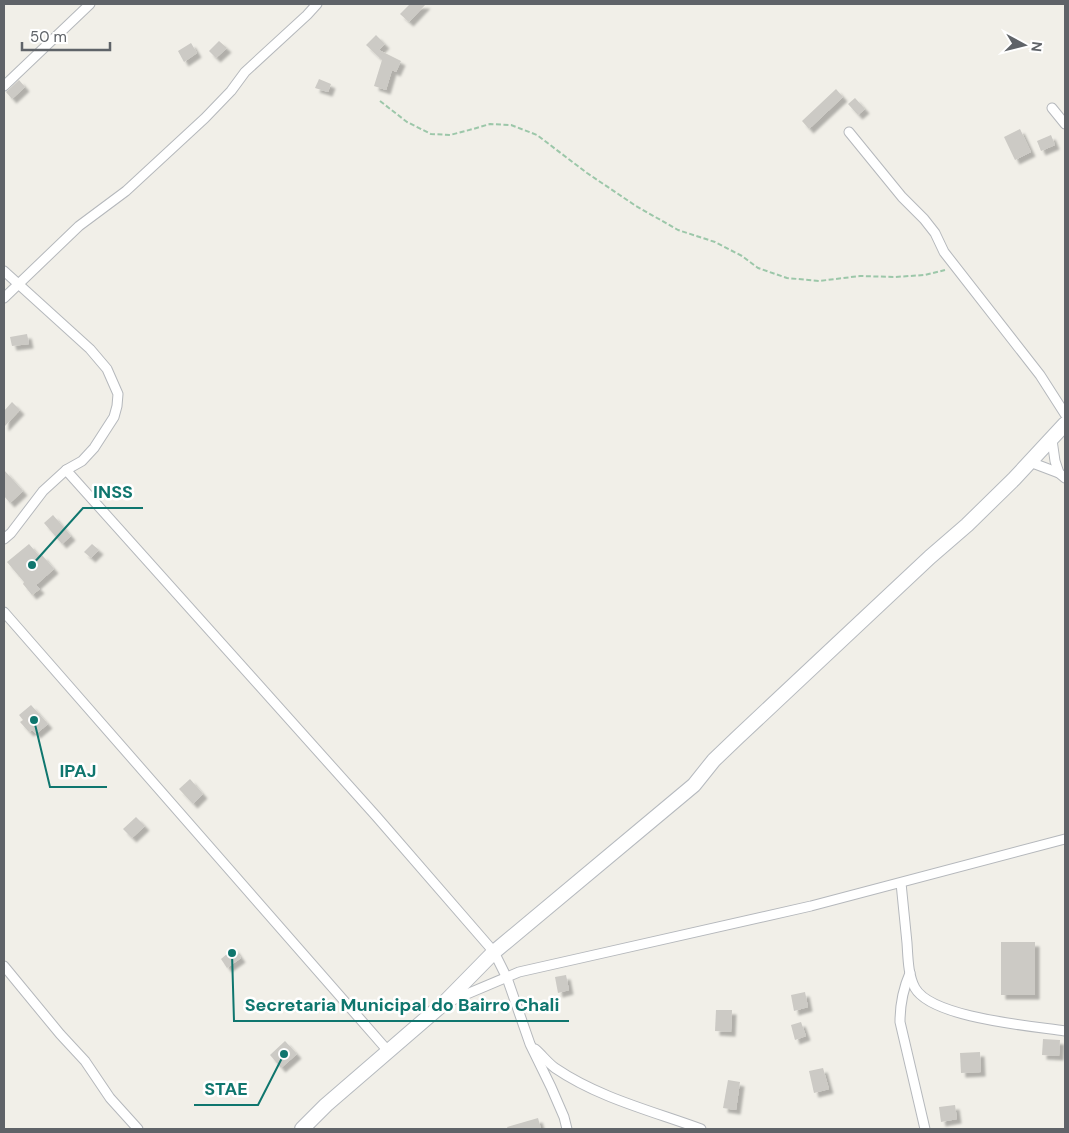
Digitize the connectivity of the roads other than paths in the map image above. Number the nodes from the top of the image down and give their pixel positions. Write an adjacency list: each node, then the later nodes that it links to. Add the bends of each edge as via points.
1 (90, 4): 3 (street)
2 (317, 4): 8 (street, via 245,72 205,118 126,191 79,226)
3 (4, 86)
4 (1052, 108): 5 (street)
5 (1065, 124)
6 (848, 132): 10 (street, via 924,219 944,252 1040,375)
7 (4, 271): 8 (street)
8 (18, 286): 9 (street); 14 (street, via 108,369 118,394 118,406 107,430 82,461)
9 (4, 298)
10 (1065, 414)
11 (1065, 424): 12 (street)
12 (1052, 440): 13 (street); 15 (street, via 1055,461)
13 (1030, 462): 15 (street); 20 (street, via 967,525 720,755 694,785)
14 (66, 470): 16 (street, via 43,491); 20 (street)
15 (1062, 475)
16 (4, 539)
17 (4, 612): 27 (street)
18 (1065, 839): 19 (street)
19 (901, 882): 22 (street); 23 (street, via 812,906 519,972)
20 (494, 952): 23 (street); 24 (street)
21 (4, 966): 28 (street)
22 (910, 973): 25 (street, via 915,988 930,1003 970,1016); 32 (street, via 904,988 900,1022)
23 (507, 978): 24 (street); 26 (street)
24 (443, 1004): 27 (street)
25 (1065, 1031)
26 (530, 1044): 30 (street); 31 (street, via 554,1067 579,1082)
27 (388, 1051): 29 (street)
28 (138, 1129)
29 (302, 1129)
30 (567, 1129)
31 (701, 1129)
32 (925, 1129)

